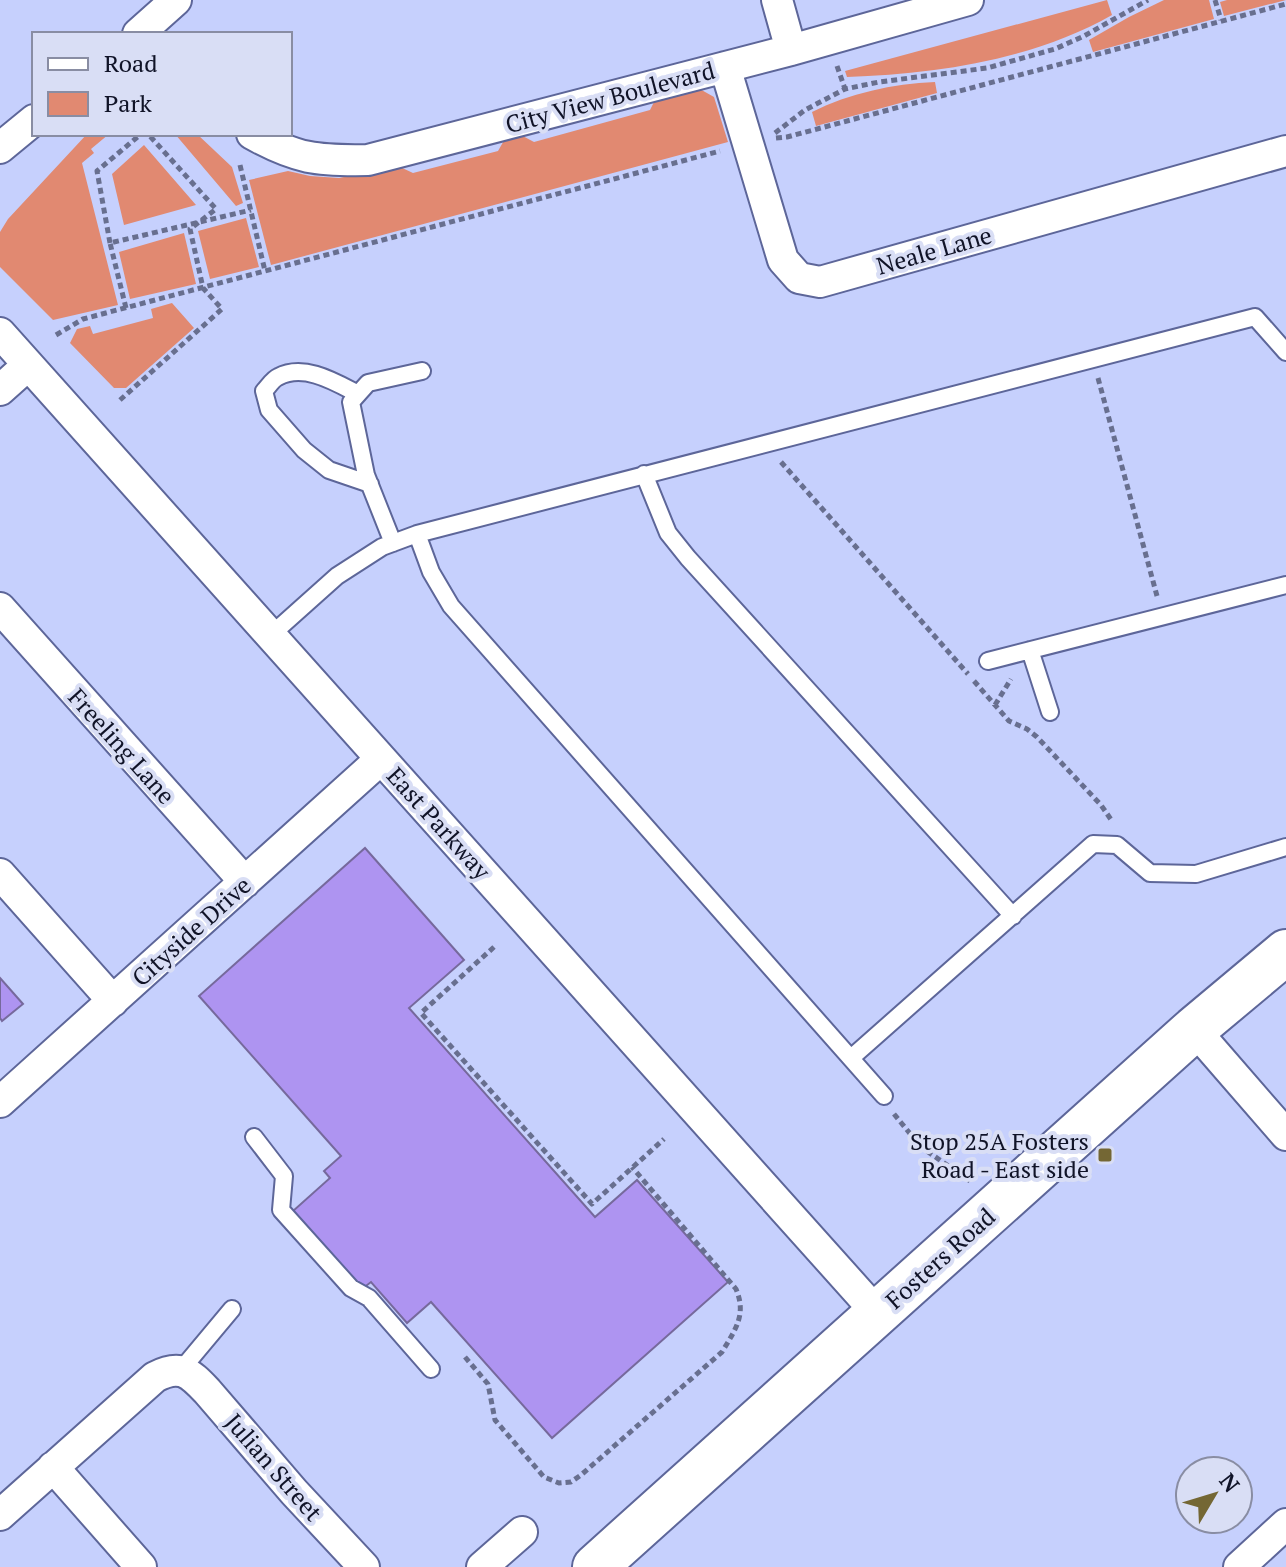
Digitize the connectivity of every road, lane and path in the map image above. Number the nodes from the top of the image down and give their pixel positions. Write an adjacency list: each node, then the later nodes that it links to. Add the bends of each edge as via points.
1 (176, 0): 8 (street)
2 (777, 0): 9 (street)
3 (968, 0): 9 (street, City View Boulevard)
4 (1148, 0): 7 (path, via 1055,49 987,68 845,89 767,138)
5 (1215, 0): 7 (path)
6 (1286, 4): 7 (path)
7 (1221, 20)
8 (147, 31)
9 (791, 50): 10 (street, City View Boulevard)
10 (725, 67): 14 (street, City View Boulevard, via 368,160 323,161 281,150); 15 (street, Neale Lane)
11 (32, 122): 16 (street)
12 (139, 136): 21 (path, via 97,171)
13 (152, 136): 20 (path, via 216,209)
14 (256, 136)
15 (748, 144): 17 (street, Neale Lane, via 783,260 799,278 820,282); 22 (path)
16 (0, 148)
17 (1286, 151)
18 (240, 165): 19 (path)
19 (251, 210): 20 (path); 22 (path)
20 (198, 222): 21 (path); 23 (path, via 190,229)
21 (110, 243): 24 (path)
22 (265, 271): 23 (path)
23 (203, 288): 24 (path); 33 (path, via 222,309)
24 (126, 308): 26 (path, via 83,319)
25 (0, 333): 28 (street, East Parkway)
26 (56, 335)
27 (1286, 352): 35 (lane, via 1255,317)
28 (28, 365): 31 (street); 42 (street, East Parkway)
29 (1095, 369): 41 (path)
30 (422, 371): 32 (lane, via 368,383)
31 (0, 390)
32 (358, 394): 36 (lane, via 351,402); 36 (lane, via 306,372 278,377 264,391 269,410 304,450 329,470)
33 (120, 400)
34 (780, 461): 46 (path)
35 (644, 474): 37 (lane); 53 (lane, via 668,533 688,558)
36 (370, 484): 38 (lane)
37 (417, 534): 38 (lane); 58 (lane, via 451,606)
38 (393, 543): 42 (lane, via 337,576)
39 (1286, 585): 41 (lane)
40 (0, 608): 52 (street, Freeling Lane)
41 (1163, 616): 43 (lane)
42 (271, 635): 48 (street, East Parkway)
43 (1030, 650): 44 (lane); 47 (lane)
44 (988, 661)
45 (1013, 676): 46 (path)
46 (995, 705): 49 (path, via 1009,721 1037,737)
47 (1050, 712)
48 (381, 759): 52 (street, Cityside Drive); 67 (street, East Parkway)
49 (1115, 825)
50 (1286, 847): 53 (lane, via 1196,874 1150,873 1117,845 1093,844)
51 (0, 874): 56 (street)
52 (245, 882): 56 (street, Cityside Drive)
53 (1013, 916): 58 (lane)
54 (494, 947): 64 (path, via 421,1013 592,1204)
55 (1286, 952): 57 (main road, Fosters Road)
56 (113, 1001): 60 (street, Cityside Drive)
57 (1194, 1029): 61 (street); 67 (main road, Fosters Road)
58 (851, 1058): 59 (lane)
59 (884, 1096): 65 (path, via 921,1147)
60 (0, 1102)
61 (1286, 1135)
62 (254, 1137): 69 (lane, via 284,1176 281,1210)
63 (664, 1139): 64 (path)
64 (632, 1167): 68 (path, via 736,1289 743,1305 722,1352 581,1475 559,1483 544,1477 495,1420 488,1384)
65 (971, 1182)
66 (232, 1309): 70 (lane)
67 (878, 1314): 78 (main road, Fosters Road)
68 (465, 1357)
69 (431, 1369)
70 (181, 1370): 71 (street, via 155,1377); 76 (street, Julian Street, via 195,1378)
71 (53, 1467): 72 (street); 75 (street)
72 (0, 1515)
73 (1286, 1524): 79 (street)
74 (522, 1532): 77 (street)
75 (141, 1567)
76 (364, 1567)
77 (482, 1567)
78 (595, 1567)
79 (1239, 1567)

